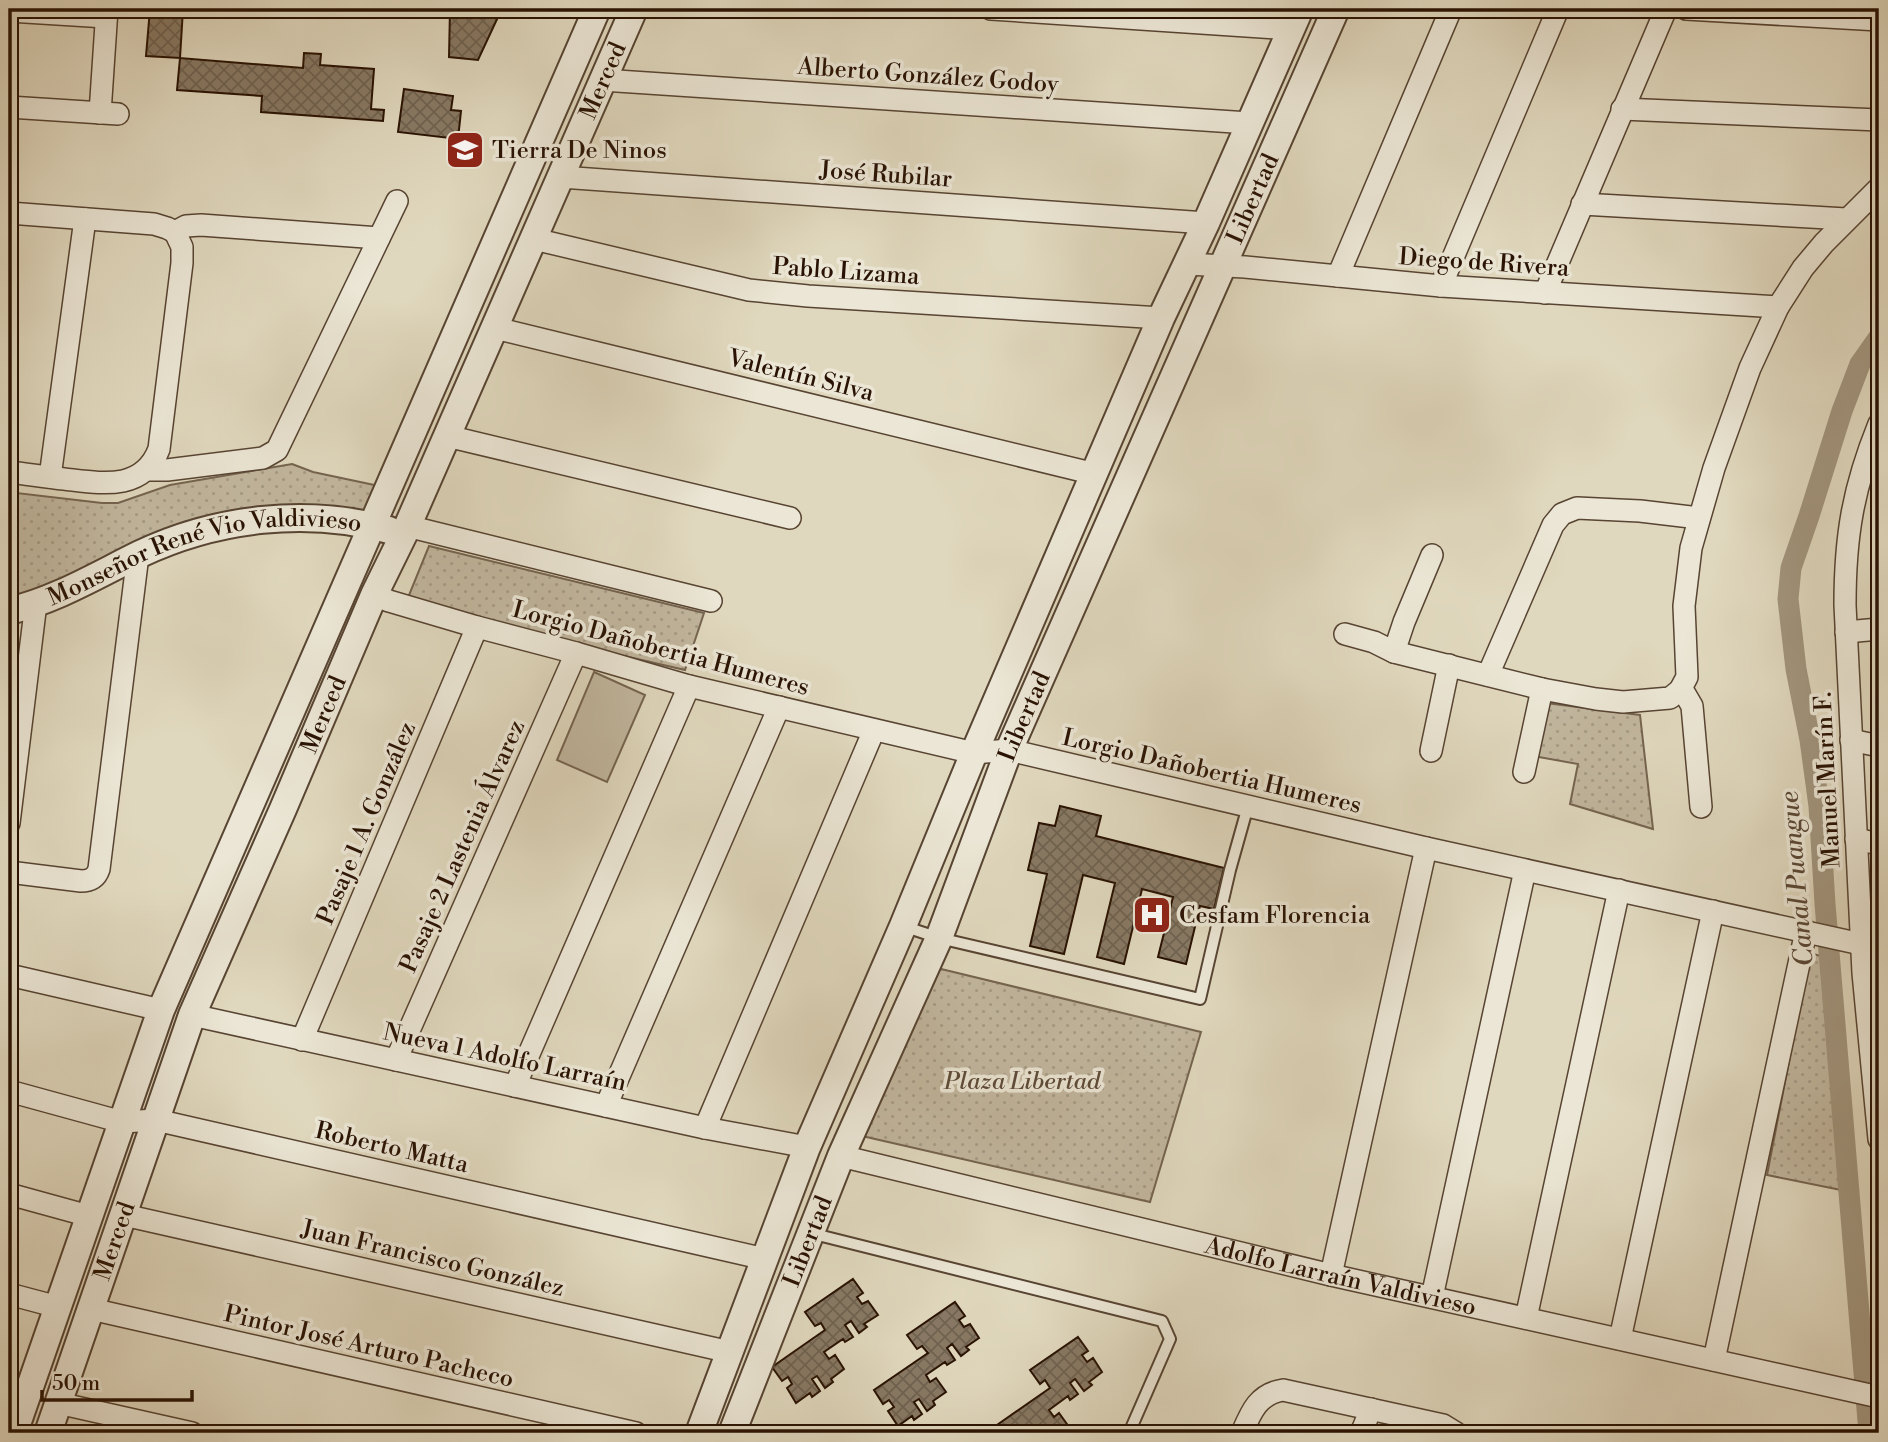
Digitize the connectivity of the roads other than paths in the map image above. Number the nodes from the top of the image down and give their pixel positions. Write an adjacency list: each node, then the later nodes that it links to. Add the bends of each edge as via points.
1 (597, 9): 45 (street, Merced)
2 (634, 9): 13 (street, Merced)
3 (991, 9): 11 (street)
4 (1336, 9): 30 (street, Libertad)
5 (1451, 9): 31 (street)
6 (1558, 9): 32 (street)
7 (1666, 9): 15 (street)
8 (1686, 9): 12 (street)
9 (9, 10): 10 (street)
10 (107, 13): 14 (street, via 109,113)
11 (1296, 19): 17 (street, Libertad)
12 (1879, 20)
13 (602, 80): 17 (street, Alberto González Godoy); 18 (street, Merced)
14 (9, 107)
15 (1622, 109): 16 (street); 21 (street)
16 (1879, 120)
17 (1249, 123): 25 (street, Libertad)
18 (561, 177): 25 (street, José Rubilar); 28 (street, Merced)
19 (1879, 188): 24 (street)
20 (397, 201): 27 (street)
21 (1581, 204): 24 (street); 33 (street)
22 (9, 213): 23 (street)
23 (85, 219): 26 (street, via 154,225); 42 (street)
24 (1846, 219): 34 (street, via 1803,268)
25 (1206, 223): 29 (street, Libertad)
26 (175, 232): 27 (street, via 201,225); 39 (street, via 182,247 182,263 159,449)
27 (379, 239): 39 (street, via 277,450 263,458)
28 (534, 239): 35 (street, Pablo Lizama, via 749,290); 36 (street, Merced)
29 (1187, 264): 30 (street, Diego de Rivera); 35 (street, Libertad)
30 (1223, 266): 31 (street, Diego de Rivera); 68 (street, Libertad)
31 (1338, 276): 32 (street, Diego de Rivera)
32 (1441, 286): 33 (street, Diego de Rivera)
33 (1545, 293): 34 (street, Diego de Rivera)
34 (1778, 306): 44 (street, via 1731,418)
35 (1161, 318): 41 (street, Libertad)
36 (495, 328): 38 (street, Merced); 41 (street, Valentín Silva)
37 (1879, 424): 55 (street, Manuel Marín F., via 1849,522)
38 (447, 436): 43 (street); 46 (street, Merced)
39 (146, 470): 42 (street, via 109,483)
40 (9, 472): 42 (street)
41 (1095, 474): 70 (street, Libertad)
42 (50, 477)
43 (790, 518)
44 (1699, 518): 60 (street, via 1577,508 1562,514 1553,525); 63 (street, via 1686,577 1686,677)
45 (373, 525): 46 (street, Monseñor René Vio Valdivieso); 47 (street, Monseñor René Vio Valdivieso, via 259,519 206,530); 87 (street, Merced)
46 (406, 530): 49 (street, Merced); 50 (street)
47 (138, 555): 51 (street, Monseñor René Vio Valdivieso); 79 (street, via 99,869 93,878 81,881)
48 (1432, 555): 57 (street)
49 (374, 595): 53 (street, Lorgio Dañobertia Humeres); 88 (street, Merced)
50 (711, 601)
51 (36, 603): 52 (street, Monseñor René Vio Valdivieso); 74 (street)
52 (9, 611)
53 (477, 627): 58 (street, Lorgio Dañobertia Humeres); 89 (street, Pasaje 1 A. González)
54 (1879, 629): 55 (street)
55 (1846, 632): 66 (street, Manuel Marín F.)
56 (1345, 634): 57 (street)
57 (1394, 652): 59 (street)
58 (576, 653): 61 (street, Lorgio Dañobertia Humeres); 90 (street, Pasaje 2 Lastenia Álvarez)
59 (1449, 665): 60 (street); 69 (street)
60 (1488, 675): 62 (street)
61 (689, 686): 64 (street, Lorgio Dañobertia Humeres); 91 (street)
62 (1542, 689): 63 (street, via 1623,702 1664,700); 71 (street)
63 (1680, 690): 73 (street, via 1692,706)
64 (779, 707): 65 (street, Lorgio Dañobertia Humeres); 93 (street)
65 (874, 730): 70 (street, Lorgio Dañobertia Humeres); 96 (street)
66 (1852, 740): 67 (street); 75 (street, Manuel Marín F.)
67 (1879, 746)
68 (1009, 750): 70 (street, Lorgio Dañobertia Humeres); 72 (street, Lorgio Dañobertia Humeres); 84 (street, Libertad)
69 (1431, 751)
70 (974, 753): 82 (street, Libertad)
71 (1524, 772)
72 (1248, 806): 77 (street, Lorgio Dañobertia Humeres); 84 (lane, via 1200,999)
73 (1701, 807)
74 (9, 823)
75 (1856, 839): 76 (street); 85 (street, Manuel Marín F.)
76 (1879, 844)
77 (1426, 848): 78 (street, Lorgio Dañobertia Humeres); 105 (street)
78 (1525, 870): 80 (street, Lorgio Dañobertia Humeres); 107 (street)
79 (9, 872)
80 (1619, 890): 81 (street, Lorgio Dañobertia Humeres); 110 (street)
81 (1713, 911): 83 (street, Lorgio Dañobertia Humeres); 111 (street)
82 (903, 926): 84 (lane); 98 (street, Libertad)
83 (1811, 933): 85 (street, Lorgio Dañobertia Humeres); 113 (street)
84 (939, 938): 99 (street, Libertad)
85 (1870, 946): 97 (street, Manuel Marín F.)
86 (9, 975): 87 (street)
87 (161, 1010): 95 (street, Merced)
88 (192, 1015): 89 (street, Nueva 1 Adolfo Larraín); 94 (street, Merced)
89 (302, 1040): 90 (street, Nueva 1 Adolfo Larraín)
90 (396, 1060): 91 (street, Nueva 1 Adolfo Larraín)
91 (515, 1086): 93 (street, Nueva 1 Adolfo Larraín)
92 (9, 1091): 95 (street, Roberto Matta)
93 (606, 1106): 96 (street, Nueva 1 Adolfo Larraín)
94 (156, 1120): 95 (street, Roberto Matta); 101 (street, Merced); 104 (street, Roberto Matta)
95 (122, 1122): 102 (street, Merced)
96 (705, 1128): 98 (street, Nueva 1 Adolfo Larraín)
97 (1879, 1139)
98 (807, 1147): 99 (street, Adolfo Larraín Valdivieso); 104 (street, Libertad)
99 (841, 1156): 103 (street, Libertad); 105 (street, Adolfo Larraín Valdivieso)
100 (9, 1194): 102 (street)
101 (124, 1215): 109 (street, Merced); 112 (street, Juan Francisco González)
102 (89, 1216): 108 (street, Merced)
103 (810, 1233): 123 (street, Libertad); 124 (lane, via 1162,1321 1170,1339)
104 (765, 1259): 112 (street, Libertad)
105 (1331, 1275): 107 (street, Adolfo Larraín Valdivieso)
106 (9, 1294): 108 (street)
107 (1432, 1297): 110 (street, Adolfo Larraín Valdivieso)
108 (58, 1307): 114 (street, Merced)
109 (91, 1309): 116 (street, Merced); 121 (street, Pintor José Arturo Pacheco)
110 (1526, 1318): 111 (street, Adolfo Larraín Valdivieso)
111 (1620, 1339): 113 (street, Adolfo Larraín Valdivieso)
112 (730, 1352): 122 (street, Libertad)
113 (1714, 1360): 115 (street, Adolfo Larraín Valdivieso)
114 (18, 1394): 118 (street, Merced)
115 (1879, 1397)
116 (58, 1402): 119 (street, Merced); 120 (street)
117 (1371, 1409): 125 (street, via 1274,1391 1255,1405); 126 (street); 127 (street, via 1443,1425)
118 (14, 1433)
119 (48, 1433)
120 (192, 1433)
121 (636, 1433)
122 (699, 1433)
123 (732, 1433)
124 (1129, 1433)
125 (1242, 1433)
126 (1361, 1433)
127 (1456, 1433)

